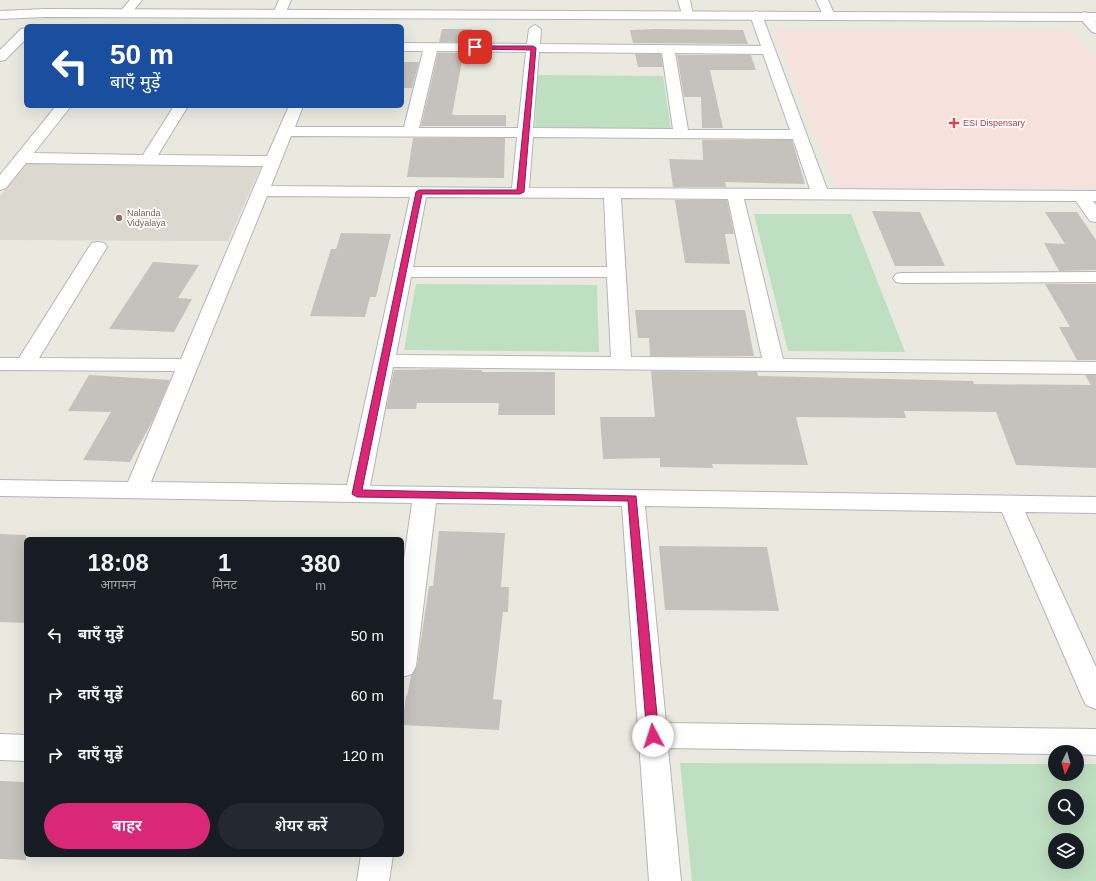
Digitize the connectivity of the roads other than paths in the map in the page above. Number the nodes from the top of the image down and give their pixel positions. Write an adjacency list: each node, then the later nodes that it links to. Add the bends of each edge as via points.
1 (59, 0): 6 (street)
2 (136, 0): 7 (street)
3 (286, 0): 8 (street)
4 (684, 0): 10 (street)
5 (822, 0): 12 (street)
6 (45, 13): 7 (street); 9 (street); 14 (street)
7 (125, 13): 8 (street)
8 (279, 14): 10 (street)
9 (0, 15)
10 (687, 15): 11 (street)
11 (756, 15): 12 (street); 22 (street)
12 (829, 16): 13 (street)
13 (1090, 16): 16 (street)
14 (34, 24)
15 (535, 29): 20 (street)
16 (1096, 29)
17 (24, 34): 23 (street)
18 (404, 47): 19 (street)
19 (431, 47): 20 (street); 28 (street)
20 (533, 48): 21 (street); 29 (street)
21 (668, 49): 22 (street); 30 (street)
22 (768, 50): 31 (street)
23 (0, 57)
24 (62, 108): 32 (street)
25 (180, 108): 33 (street)
26 (295, 108): 27 (street)
27 (286, 131): 28 (street); 34 (street)
28 (410, 132): 29 (street)
29 (526, 133): 30 (street); 38 (street)
30 (681, 134): 31 (street)
31 (799, 135): 41 (street)
32 (22, 158): 33 (street); 35 (street)
33 (148, 159): 34 (street)
34 (273, 161): 36 (street)
35 (0, 185)
36 (261, 191): 37 (street); 53 (street)
37 (419, 192): 38 (street); 45 (street)
38 (520, 192): 39 (street)
39 (612, 193): 40 (street); 46 (street)
40 (735, 194): 41 (street); 54 (street)
41 (820, 194): 42 (street)
42 (1088, 196): 43 (street)
43 (1096, 217)
44 (98, 247): 52 (street)
45 (402, 272): 46 (street); 49 (street)
46 (616, 272): 50 (street)
47 (1096, 277): 48 (street)
48 (902, 278)
49 (384, 361): 50 (street); 58 (street)
50 (621, 363): 54 (street)
51 (0, 364): 52 (street)
52 (25, 364): 53 (street)
53 (188, 365): 57 (street)
54 (774, 365): 55 (street)
55 (1096, 368)
56 (0, 488): 57 (street)
57 (136, 490): 58 (street)
58 (357, 494): 59 (street)
59 (425, 494): 60 (street); 63 (street)
60 (633, 498): 61 (street); 65 (street)
61 (1010, 504): 62 (street); 64 (street)
62 (1096, 505)
63 (404, 651)
64 (1096, 697)
65 (653, 736): 66 (street); 71 (street)
66 (1096, 742)
67 (0, 747): 68 (street)
68 (24, 748)
69 (377, 857): 70 (street)
70 (373, 881)
71 (665, 881)

